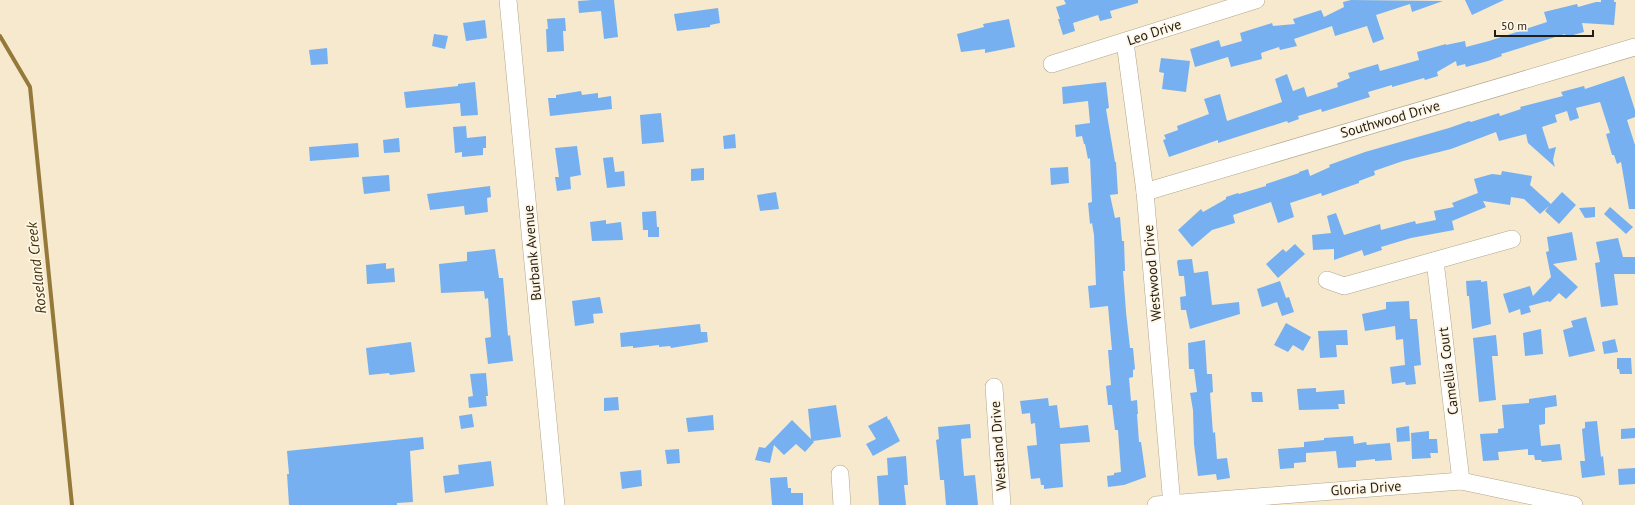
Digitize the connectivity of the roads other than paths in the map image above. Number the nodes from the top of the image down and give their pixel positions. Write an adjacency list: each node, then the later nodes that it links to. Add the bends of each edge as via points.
1 (508, 0): 14 (street, Burbank Avenue)
2 (1256, 0): 3 (street, Leo Drive)
3 (1124, 42): 5 (street, Leo Drive); 6 (street, Westwood Drive)
4 (1635, 47): 6 (street, Southwood Drive)
5 (1052, 64)
6 (1145, 192): 13 (street, Westwood Drive)
7 (1512, 239): 8 (street)
8 (1436, 261): 9 (street, via 1344,286); 12 (street, Camellia Court)
9 (1327, 280)
10 (994, 387): 16 (street, Westland Drive)
11 (840, 474): 15 (street)
12 (1461, 481): 13 (street, Gloria Drive); 17 (street, Gloria Drive)
13 (1166, 504)
14 (556, 505)
15 (842, 505)
16 (1002, 505)
17 (1574, 505)

